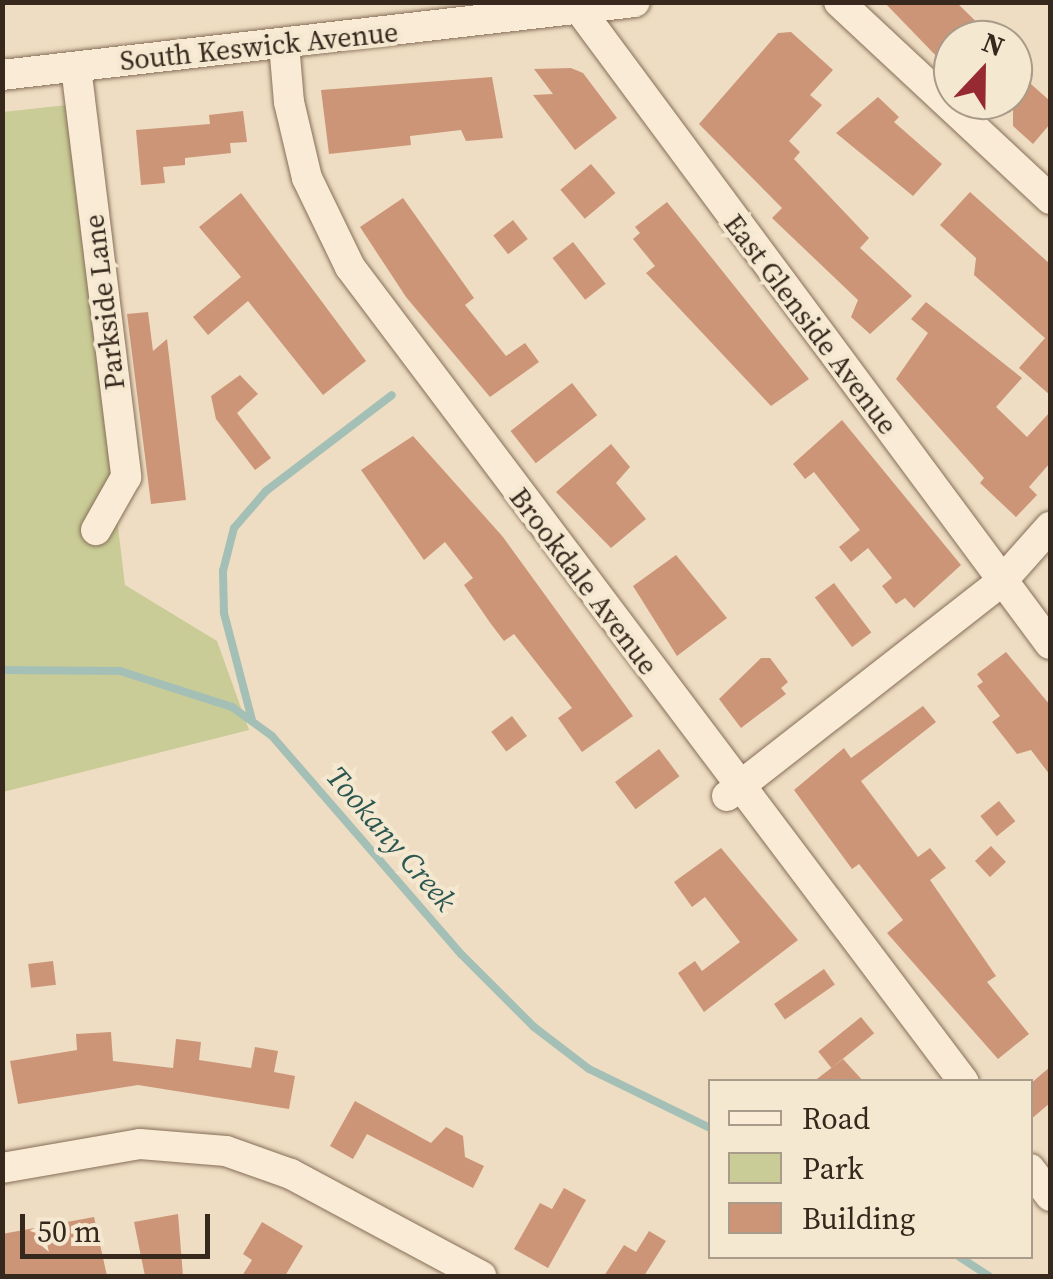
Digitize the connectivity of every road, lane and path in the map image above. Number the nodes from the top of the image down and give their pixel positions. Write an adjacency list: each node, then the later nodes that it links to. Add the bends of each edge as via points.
1 (636, 2): 3 (street, South Keswick Avenue)
2 (839, 2): 7 (street)
3 (576, 6): 4 (street, South Keswick Avenue); 10 (street, East Glenside Avenue)
4 (284, 44): 5 (street, South Keswick Avenue); 12 (street, Brookdale Avenue, via 299,151 321,216 350,266)
5 (76, 67): 6 (street, South Keswick Avenue); 9 (street, Parkside Lane, via 126,477)
6 (2, 75)
7 (1050, 199)
8 (1050, 527): 10 (street)
9 (96, 530)
10 (1001, 582): 11 (street, East Glenside Avenue); 12 (street)
11 (1050, 644)
12 (734, 791): 13 (street, Brookdale Avenue)
13 (962, 1079)
14 (2, 1168): 17 (street, via 140,1144 226,1151 291,1174)
15 (1033, 1173): 16 (street)
16 (1050, 1196)
17 (481, 1276)

